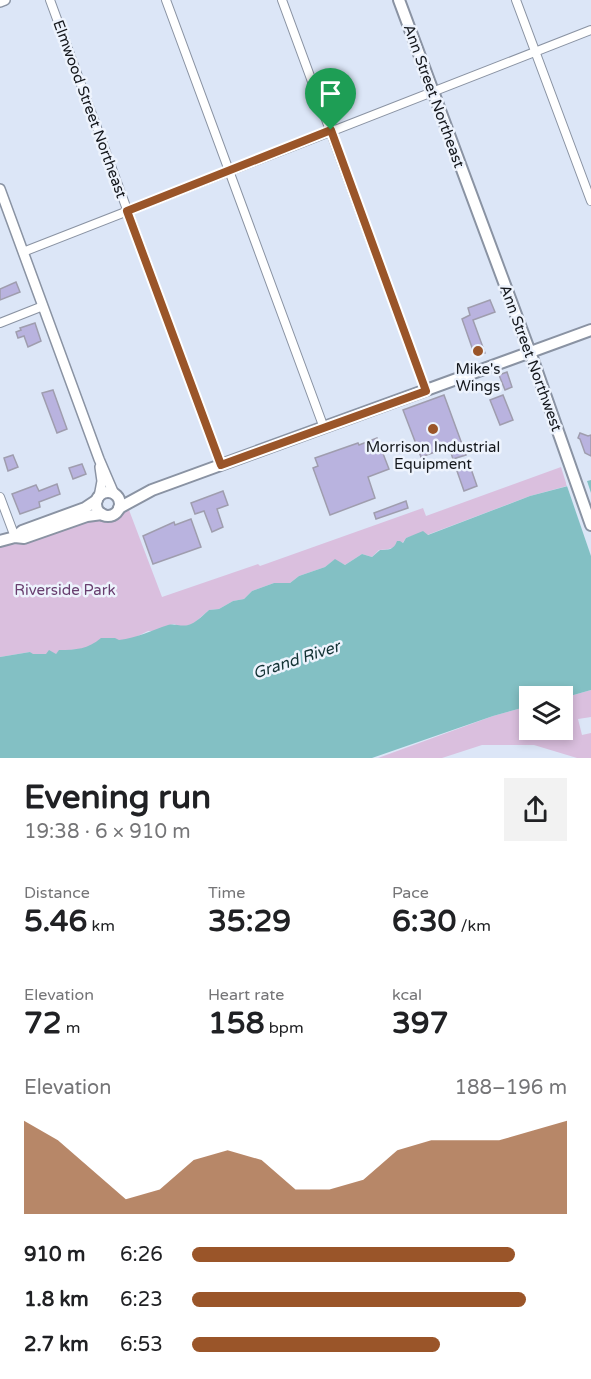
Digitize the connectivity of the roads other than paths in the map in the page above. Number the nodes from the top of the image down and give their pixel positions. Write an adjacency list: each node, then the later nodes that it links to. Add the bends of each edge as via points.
1 (5, 0): 7 (street)
2 (50, 0): 16 (street, Elmwood Street Northeast)
3 (166, 0): 12 (street)
4 (282, 0): 11 (street)
5 (399, 0): 10 (main road, Ann Street Northeast)
6 (516, 0): 9 (street)
7 (0, 2)
8 (591, 30): 9 (street)
9 (536, 53): 10 (street); 15 (street)
10 (432, 92): 11 (street); 14 (main road, Ann Street Northeast)
11 (331, 130): 12 (street); 22 (street)
12 (230, 171): 16 (street); 23 (street)
13 (0, 189): 17 (street)
14 (470, 193): 21 (main road, Ann Street Northwest)
15 (591, 201)
16 (127, 211): 17 (street); 25 (street, Elmwood Street Northeast)
17 (23, 252): 18 (street)
18 (43, 306): 19 (street); 24 (street)
19 (0, 323)
20 (591, 330): 21 (main road)
21 (530, 353): 22 (main road); 33 (main road, Ann Street Northwest)
22 (426, 391): 23 (main road)
23 (324, 428): 25 (main road)
24 (99, 459): 27 (street); 29 (street, via 102,482)
25 (221, 465): 26 (main road)
26 (152, 490): 27 (main road); 30 (main road)
27 (115, 495): 29 (main road, via 108,492); 30 (main road, via 120,501)
28 (0, 497): 34 (street)
29 (98, 498): 31 (main road); 32 (main road)
30 (119, 508): 31 (main road, via 112,515)
31 (102, 514): 32 (main road)
32 (75, 516): 34 (main road, via 24,538)
33 (591, 525)
34 (15, 537): 35 (main road)
35 (0, 542)

